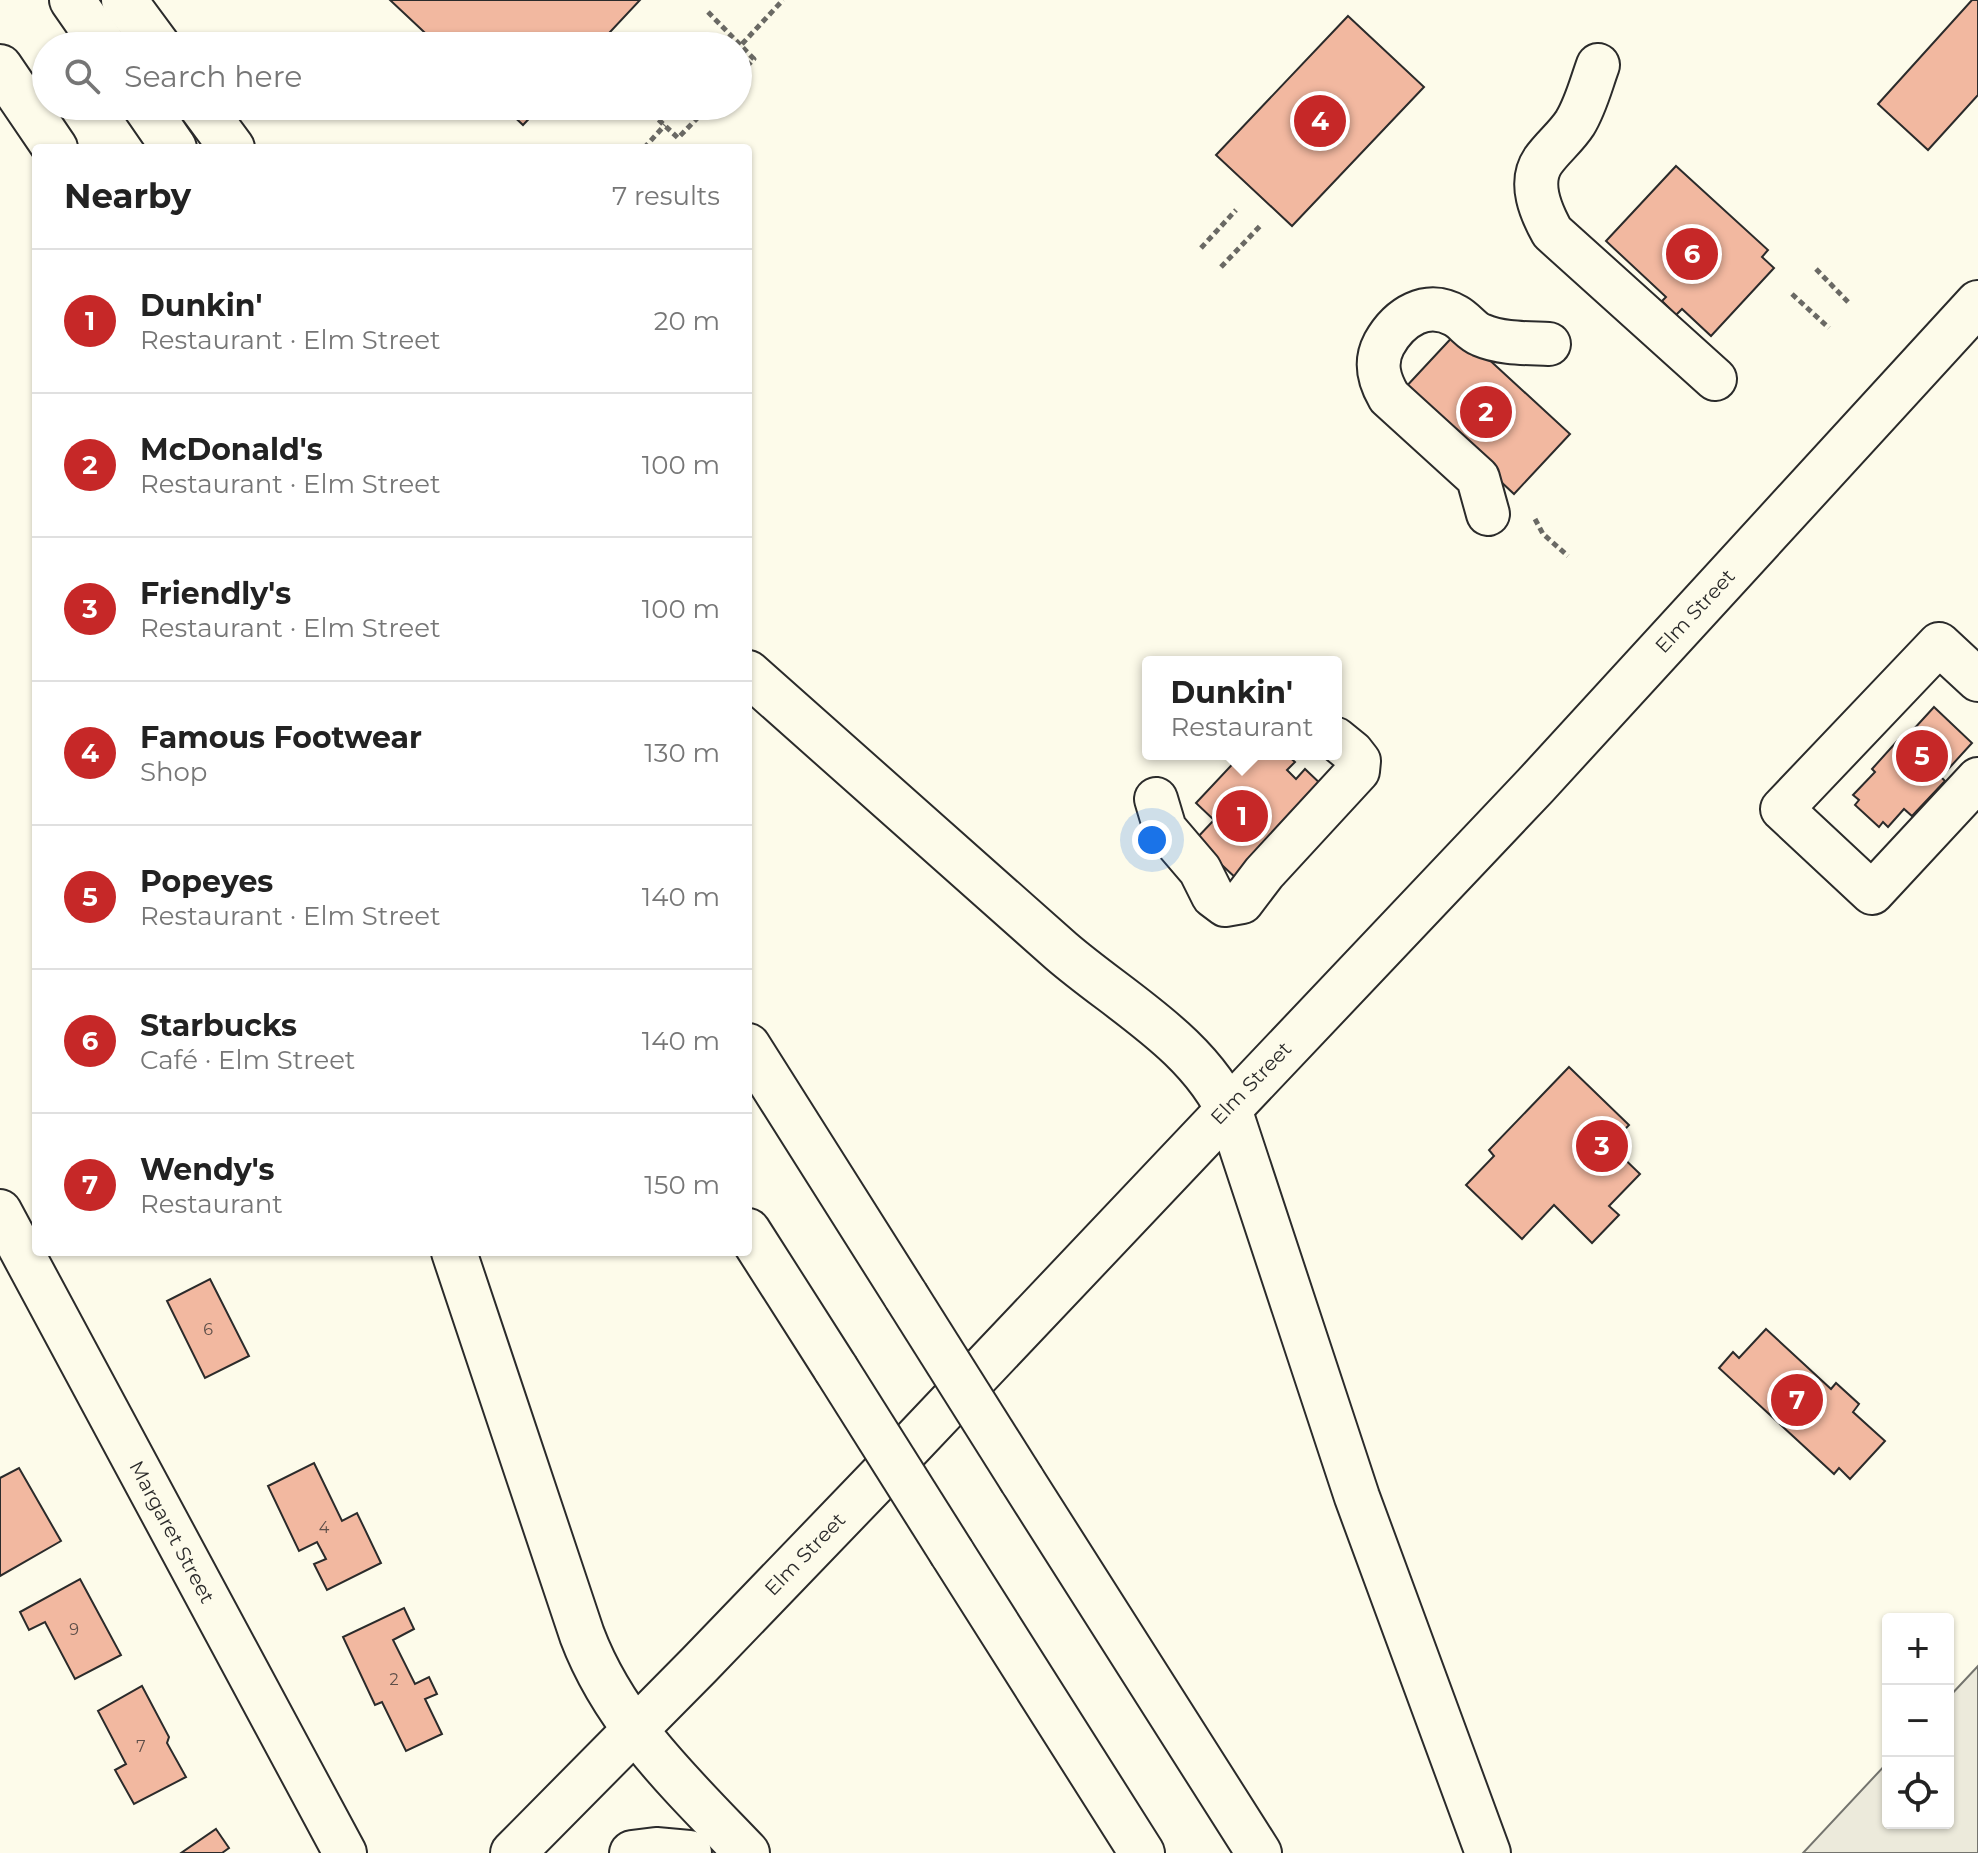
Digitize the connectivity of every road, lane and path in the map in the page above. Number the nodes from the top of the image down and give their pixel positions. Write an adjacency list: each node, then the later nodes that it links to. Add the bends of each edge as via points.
1 (72, 0): 5 (main road)
2 (124, 0): 6 (main road)
3 (783, 0): 8 (path)
4 (708, 12): 7 (path)
5 (94, 32)
6 (148, 32)
7 (729, 32)
8 (752, 33)
9 (1598, 65): 32 (street, via 1574,125 1540,164 1536,189 1541,211 1552,232)
10 (0, 67): 11 (main road)
11 (32, 114)
12 (36, 120): 18 (main road)
13 (155, 120): 19 (main road)
14 (211, 120): 20 (main road)
15 (659, 120): 17 (path)
16 (695, 120): 17 (path, via 678,138)
17 (665, 125): 21 (path)
18 (52, 144)
19 (171, 144)
20 (229, 144)
21 (648, 144)
22 (1236, 210): 24 (path)
23 (1260, 226): 25 (path)
24 (1201, 248)
25 (1221, 267)
26 (1816, 269): 29 (path)
27 (1792, 294): 30 (path)
28 (1978, 303): 42 (main road, Elm Street, via 1535,786)
29 (1850, 304)
30 (1829, 328)
31 (1549, 344): 33 (street, via 1509,343 1479,334 1443,310 1426,308 1406,317 1384,344 1378,362 1389,397 1478,478)
32 (1715, 379)
33 (1488, 514)
34 (1535, 519): 35 (path, via 1543,534)
35 (1568, 556)
36 (752, 677): 42 (main road, via 1087,974 1182,1049)
37 (1978, 680): 39 (street, via 1939,644 1782,809 1872,893)
38 (1342, 745): 40 (street, via 1359,761 1358,771 1242,902 1225,905 1213,896 1200,870 1165,829)
39 (1978, 779)
40 (1156, 799)
41 (752, 1052): 53 (main road, bridge)
42 (1228, 1108): 46 (main road, Elm Street); 54 (main road, via 1357,1497)
43 (0, 1211): 47 (street, Margaret Street)
44 (752, 1237): 52 (main road, bridge)
45 (455, 1256): 46 (main road, via 589,1652)
46 (634, 1731): 48 (main road, Elm Street); 51 (main road)
47 (345, 1853)
48 (513, 1853)
49 (632, 1853): 50 (main road)
50 (689, 1853)
51 (747, 1853)
52 (1142, 1853)
53 (1259, 1853)
54 (1488, 1853)

